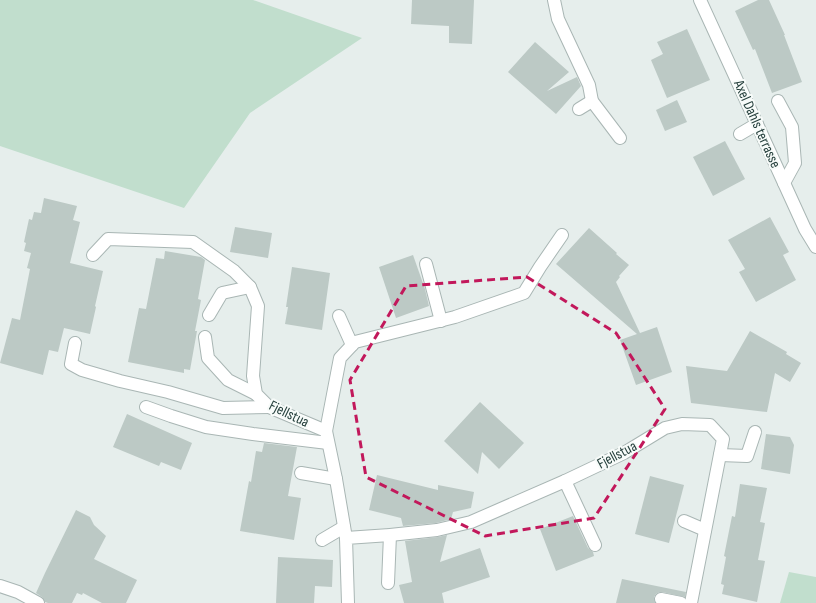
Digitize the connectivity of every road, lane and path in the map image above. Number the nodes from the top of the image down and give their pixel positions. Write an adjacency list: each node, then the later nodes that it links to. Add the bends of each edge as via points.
1 (554, 0): 3 (street, via 558,19 589,85)
2 (700, 0): 6 (street, Axel Dahls terrasse)
3 (592, 101): 5 (street); 8 (street)
4 (778, 101): 9 (street, via 792,127 795,163)
5 (579, 109)
6 (757, 124): 7 (street); 9 (street, Axel Dahls terrasse)
7 (740, 134)
8 (620, 138)
9 (784, 183): 11 (street, Axel Dahls terrasse)
10 (562, 235): 17 (street, via 524,293)
11 (816, 247)
12 (93, 255): 14 (street, via 108,239 193,242 234,271)
13 (426, 264): 17 (street)
14 (250, 287): 15 (street, via 222,293); 21 (street, Fjellstua, via 258,306 253,376)
15 (209, 315)
16 (339, 316): 20 (street)
17 (441, 321): 20 (street, via 355,342)
18 (205, 336): 21 (street, via 208,358 228,380)
19 (75, 343): 23 (street, via 71,364 82,370 223,408)
20 (352, 345): 25 (street, via 340,358)
21 (256, 394): 23 (street, Fjellstua)
22 (146, 407): 25 (street, via 206,427 253,434)
23 (269, 407): 25 (street, Fjellstua)
24 (755, 432): 26 (street, via 747,456)
25 (327, 437): 28 (street)
26 (720, 455): 29 (street, Fjellstua, via 723,439 710,425 682,424 665,428 624,453); 31 (street, Fjellstua)
27 (300, 474): 28 (street)
28 (336, 479): 32 (street)
29 (565, 481): 33 (street, Fjellstua, via 471,522 437,530); 35 (street)
30 (684, 521): 31 (street)
31 (705, 530): 42 (street, Fjellstua)
32 (345, 532): 33 (street, Fjellstua); 34 (street); 40 (street)
33 (390, 535): 36 (street)
34 (322, 540)
35 (595, 545)
36 (388, 583)
37 (0, 586): 39 (street)
38 (661, 599): 41 (street)
39 (38, 603)
40 (348, 603)
41 (681, 603)
42 (691, 603)

